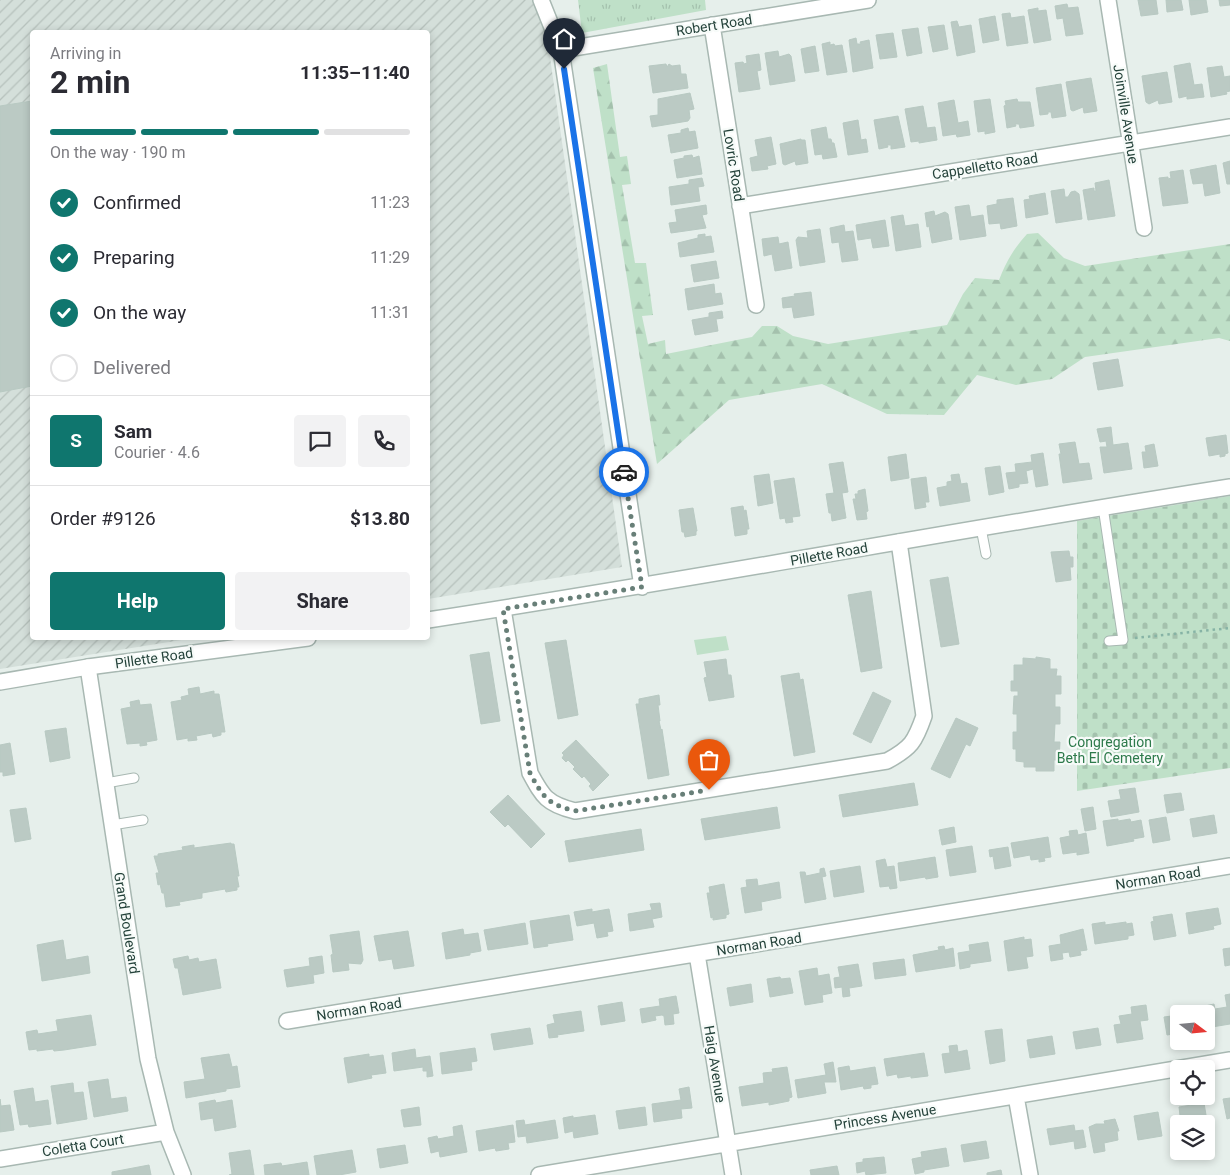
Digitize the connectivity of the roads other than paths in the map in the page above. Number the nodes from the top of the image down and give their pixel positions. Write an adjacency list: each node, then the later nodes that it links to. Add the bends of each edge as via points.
1 (542, 0): 5 (street)
2 (868, 0): 4 (street, Robert Road)
3 (1108, 0): 7 (street, Joinville Avenue)
4 (712, 25): 5 (street, Robert Road); 8 (street, Lovric Road)
5 (560, 50): 16 (street)
6 (1230, 127): 7 (street, Cappelletto Road)
7 (1130, 143): 8 (street, Cappelletto Road); 9 (street, Joinville Avenue)
8 (740, 206): 10 (street, Lovric Road)
9 (1144, 228)
10 (756, 305)
11 (1230, 487): 12 (street, Pillette Road)
12 (1103, 507): 13 (street, Pillette Road); 20 (lane, via 1123,640)
13 (981, 528): 14 (street, Pillette Road); 15 (lane)
14 (899, 542): 16 (street, Pillette Road); 17 (street, via 924,716 918,736 905,752 887,761 575,811 557,806 542,795 530,773)
15 (986, 554)
16 (642, 587): 17 (street, Pillette Road)
17 (503, 609): 18 (street, Pillette Road)
18 (430, 620)
19 (293, 640): 21 (street, Pillette Road)
20 (1110, 642)
21 (88, 668): 22 (street, Pillette Road); 24 (street, Grand Boulevard)
22 (0, 682)
23 (134, 778): 24 (lane)
24 (106, 783): 26 (street, Grand Boulevard)
25 (143, 820): 26 (lane)
26 (112, 824): 32 (street, Grand Boulevard, via 148,1059)
27 (1230, 866): 28 (street, Norman Road)
28 (697, 954): 29 (street, Norman Road); 33 (street, Haig Avenue)
29 (287, 1021)
30 (1230, 1060): 31 (street, Princess Avenue)
31 (1016, 1096): 33 (street, Princess Avenue); 38 (street)
32 (166, 1132): 34 (street, Coletta Court); 35 (street, Grand Boulevard)
33 (728, 1144): 36 (street, Princess Avenue); 37 (street, Haig Avenue)
34 (0, 1159)
35 (183, 1175)
36 (540, 1175)
37 (733, 1175)
38 (1030, 1175)

